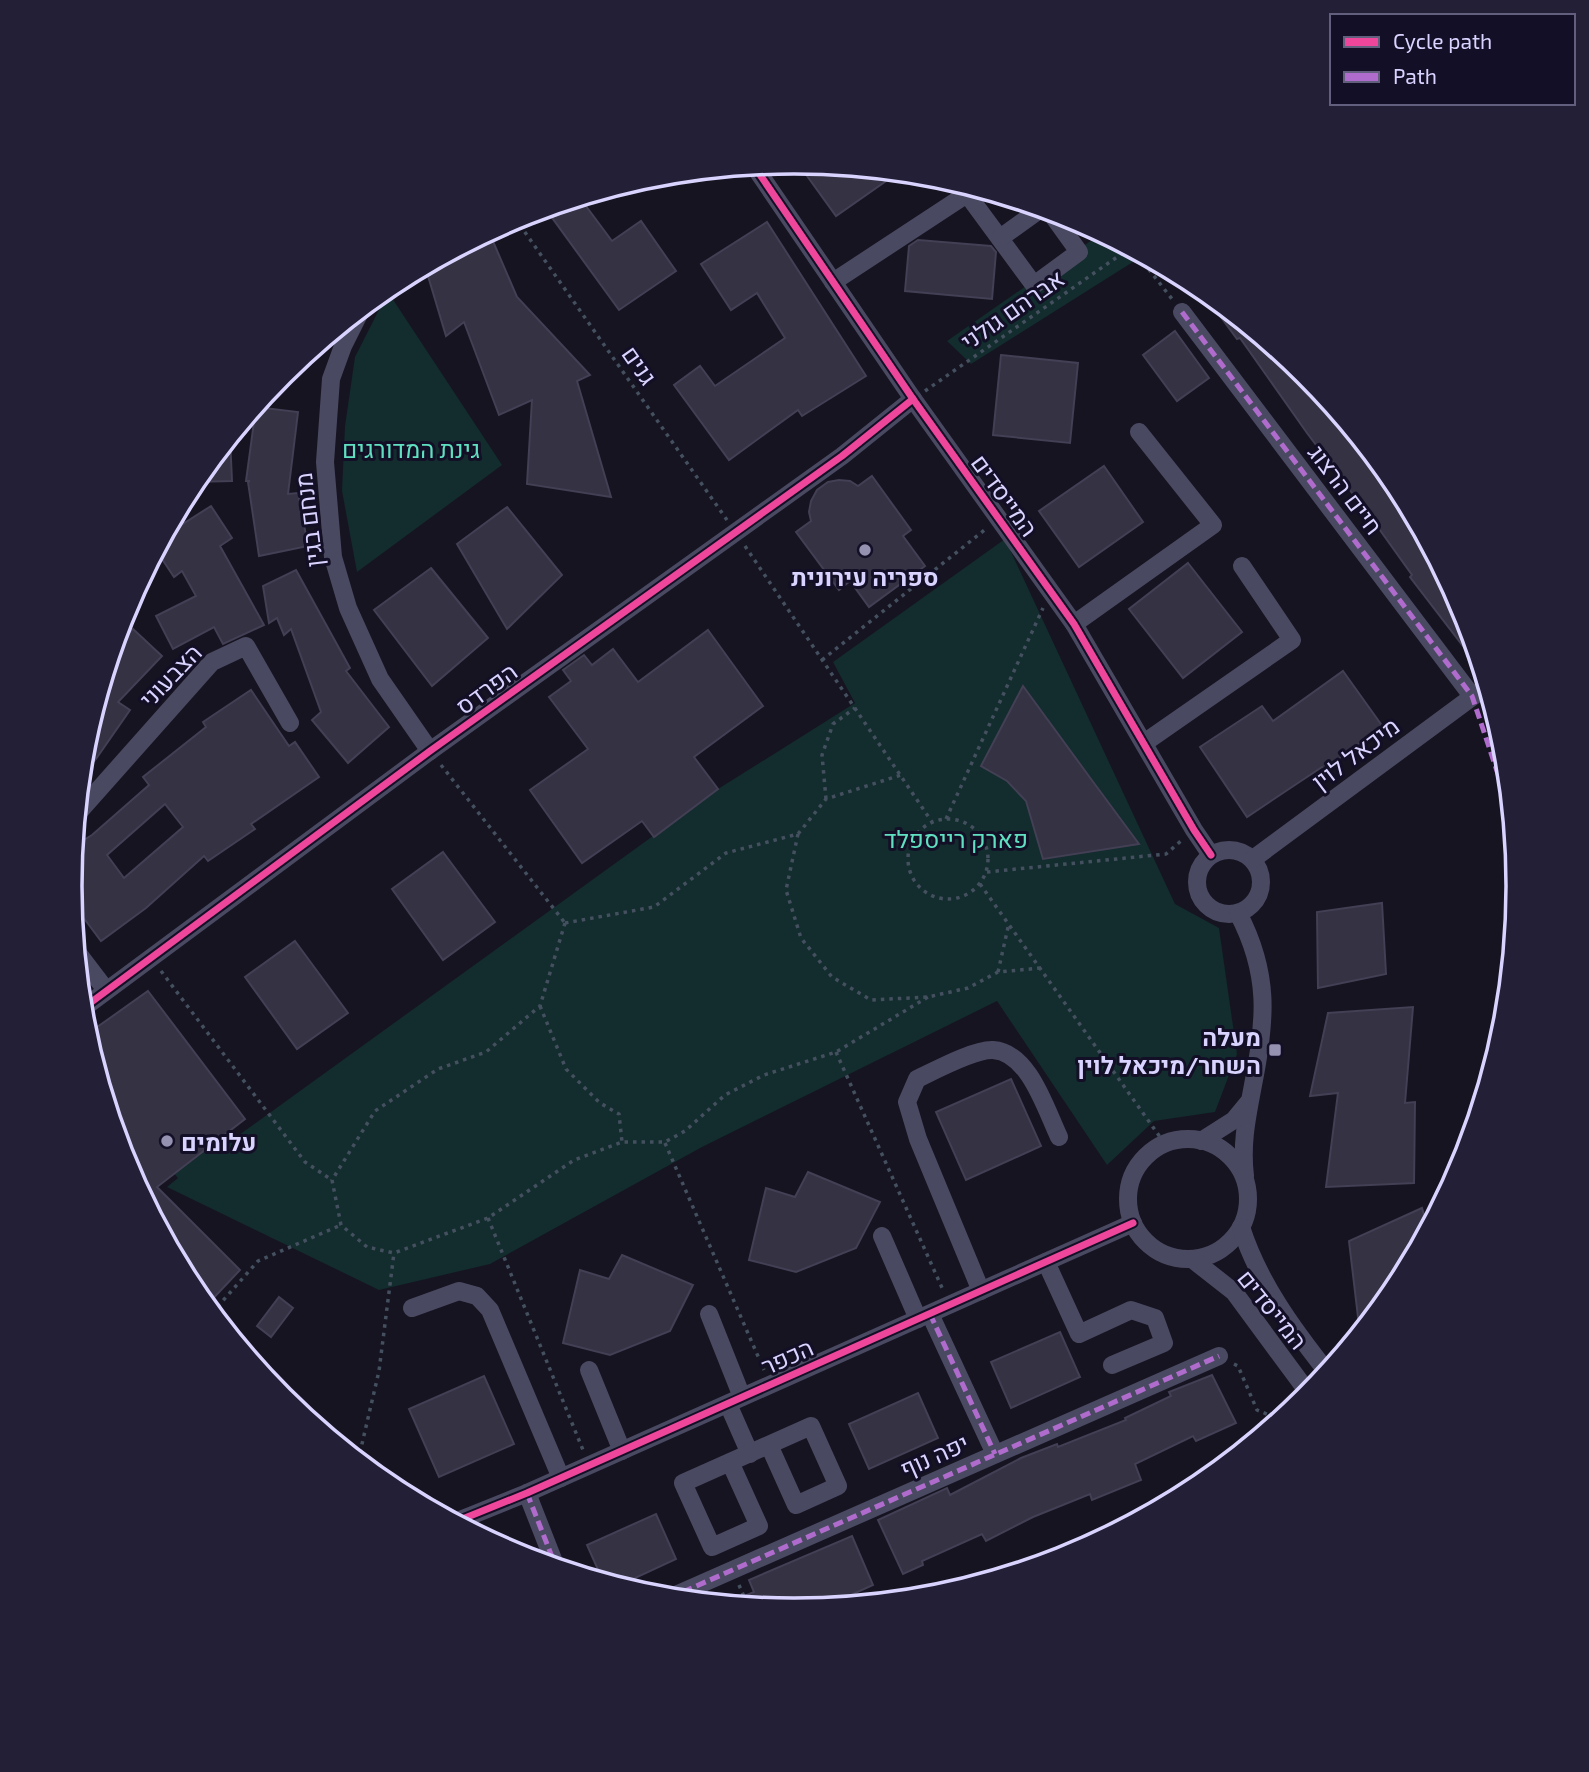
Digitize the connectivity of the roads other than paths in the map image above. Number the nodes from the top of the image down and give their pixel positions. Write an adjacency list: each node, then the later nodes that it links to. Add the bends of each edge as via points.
1 (760, 175): 7 (street, המייסדים)
2 (957, 193): 7 (street)
3 (968, 195): 6 (street)
4 (1032, 215): 6 (street)
5 (1060, 225): 6 (street, via 1079,252 1034,285)
6 (1000, 239)
7 (833, 282): 10 (street, המייסדים)
8 (1182, 312): 15 (street, חיים הרצוג)
9 (352, 329): 18 (street, מנחם בגין, via 331,379 325,461 333,557 348,608 380,679)
10 (913, 399): 13 (street, המייסדים); 18 (street, הפרדס, via 842,456)
11 (1139, 432): 13 (street, via 1213,525)
12 (1242, 566): 17 (street, via 1292,640)
13 (1074, 624): 17 (street, המייסדים)
14 (1479, 691): 15 (street, מיכאל לוין)
15 (1472, 696): 21 (street, מיכאל לוין)
16 (290, 723): 19 (street, הצבעוני, via 246,646 212,662)
17 (1144, 743): 20 (street, המייסדים)
18 (430, 751): 24 (street, הפרדס)
19 (87, 803)
20 (1212, 855): 21 (street, via 1233,850); 22 (street, via 1199,871 1202,900 1217,912)
21 (1253, 859): 22 (street, via 1262,880 1261,891 1256,901)
22 (1238, 913): 26 (street, via 1251,937 1263,987)
23 (87, 966): 24 (street)
24 (106, 990): 25 (street, הפרדס)
25 (92, 1001)
26 (1251, 1101): 28 (street, via 1234,1120); 29 (street, via 1243,1138)
27 (1059, 1137): 35 (street, via 1030,1074 1009,1055 992,1050 956,1060 917,1079 907,1102 918,1139)
28 (1201, 1141): 29 (street, via 1228,1154 1238,1165); 30 (street, via 1164,1144 1135,1171 1128,1197)
29 (1248, 1193): 31 (street)
30 (1133, 1223): 33 (street, via 1157,1251); 34 (street, הכפר)
31 (1241, 1227): 33 (street, via 1215,1252); 41 (street, via 1267,1287)
32 (882, 1236): 38 (street)
33 (1192, 1259): 43 (street, המייסדים, via 1234,1292)
34 (1046, 1262): 35 (street, הכפר); 40 (street, via 1079,1334 1131,1310 1155,1318 1164,1343)
35 (981, 1291): 38 (street, הכפר)
36 (412, 1308): 50 (street, via 459,1291 477,1296 490,1310)
37 (709, 1314): 44 (street)
38 (924, 1316): 44 (street, הכפר); 48 (street)
39 (1219, 1356): 48 (street, יפה נוף)
40 (1112, 1365)
41 (1322, 1365)
42 (589, 1370): 46 (street)
43 (1302, 1386)
44 (735, 1400): 46 (street, הכפר); 47 (street)
45 (769, 1445): 45 (street, via 796,1505 838,1486 811,1426); 47 (street)
46 (622, 1451): 50 (street, הכפר)
47 (750, 1454): 49 (street)
48 (995, 1454): 54 (street, יפה נוף)
49 (730, 1462): 49 (street, via 683,1483 712,1547 759,1526)
50 (561, 1478): 51 (street, הכפר)
51 (527, 1493): 52 (street, הכפר); 53 (street)
52 (466, 1518)
53 (551, 1555)
54 (687, 1590)

